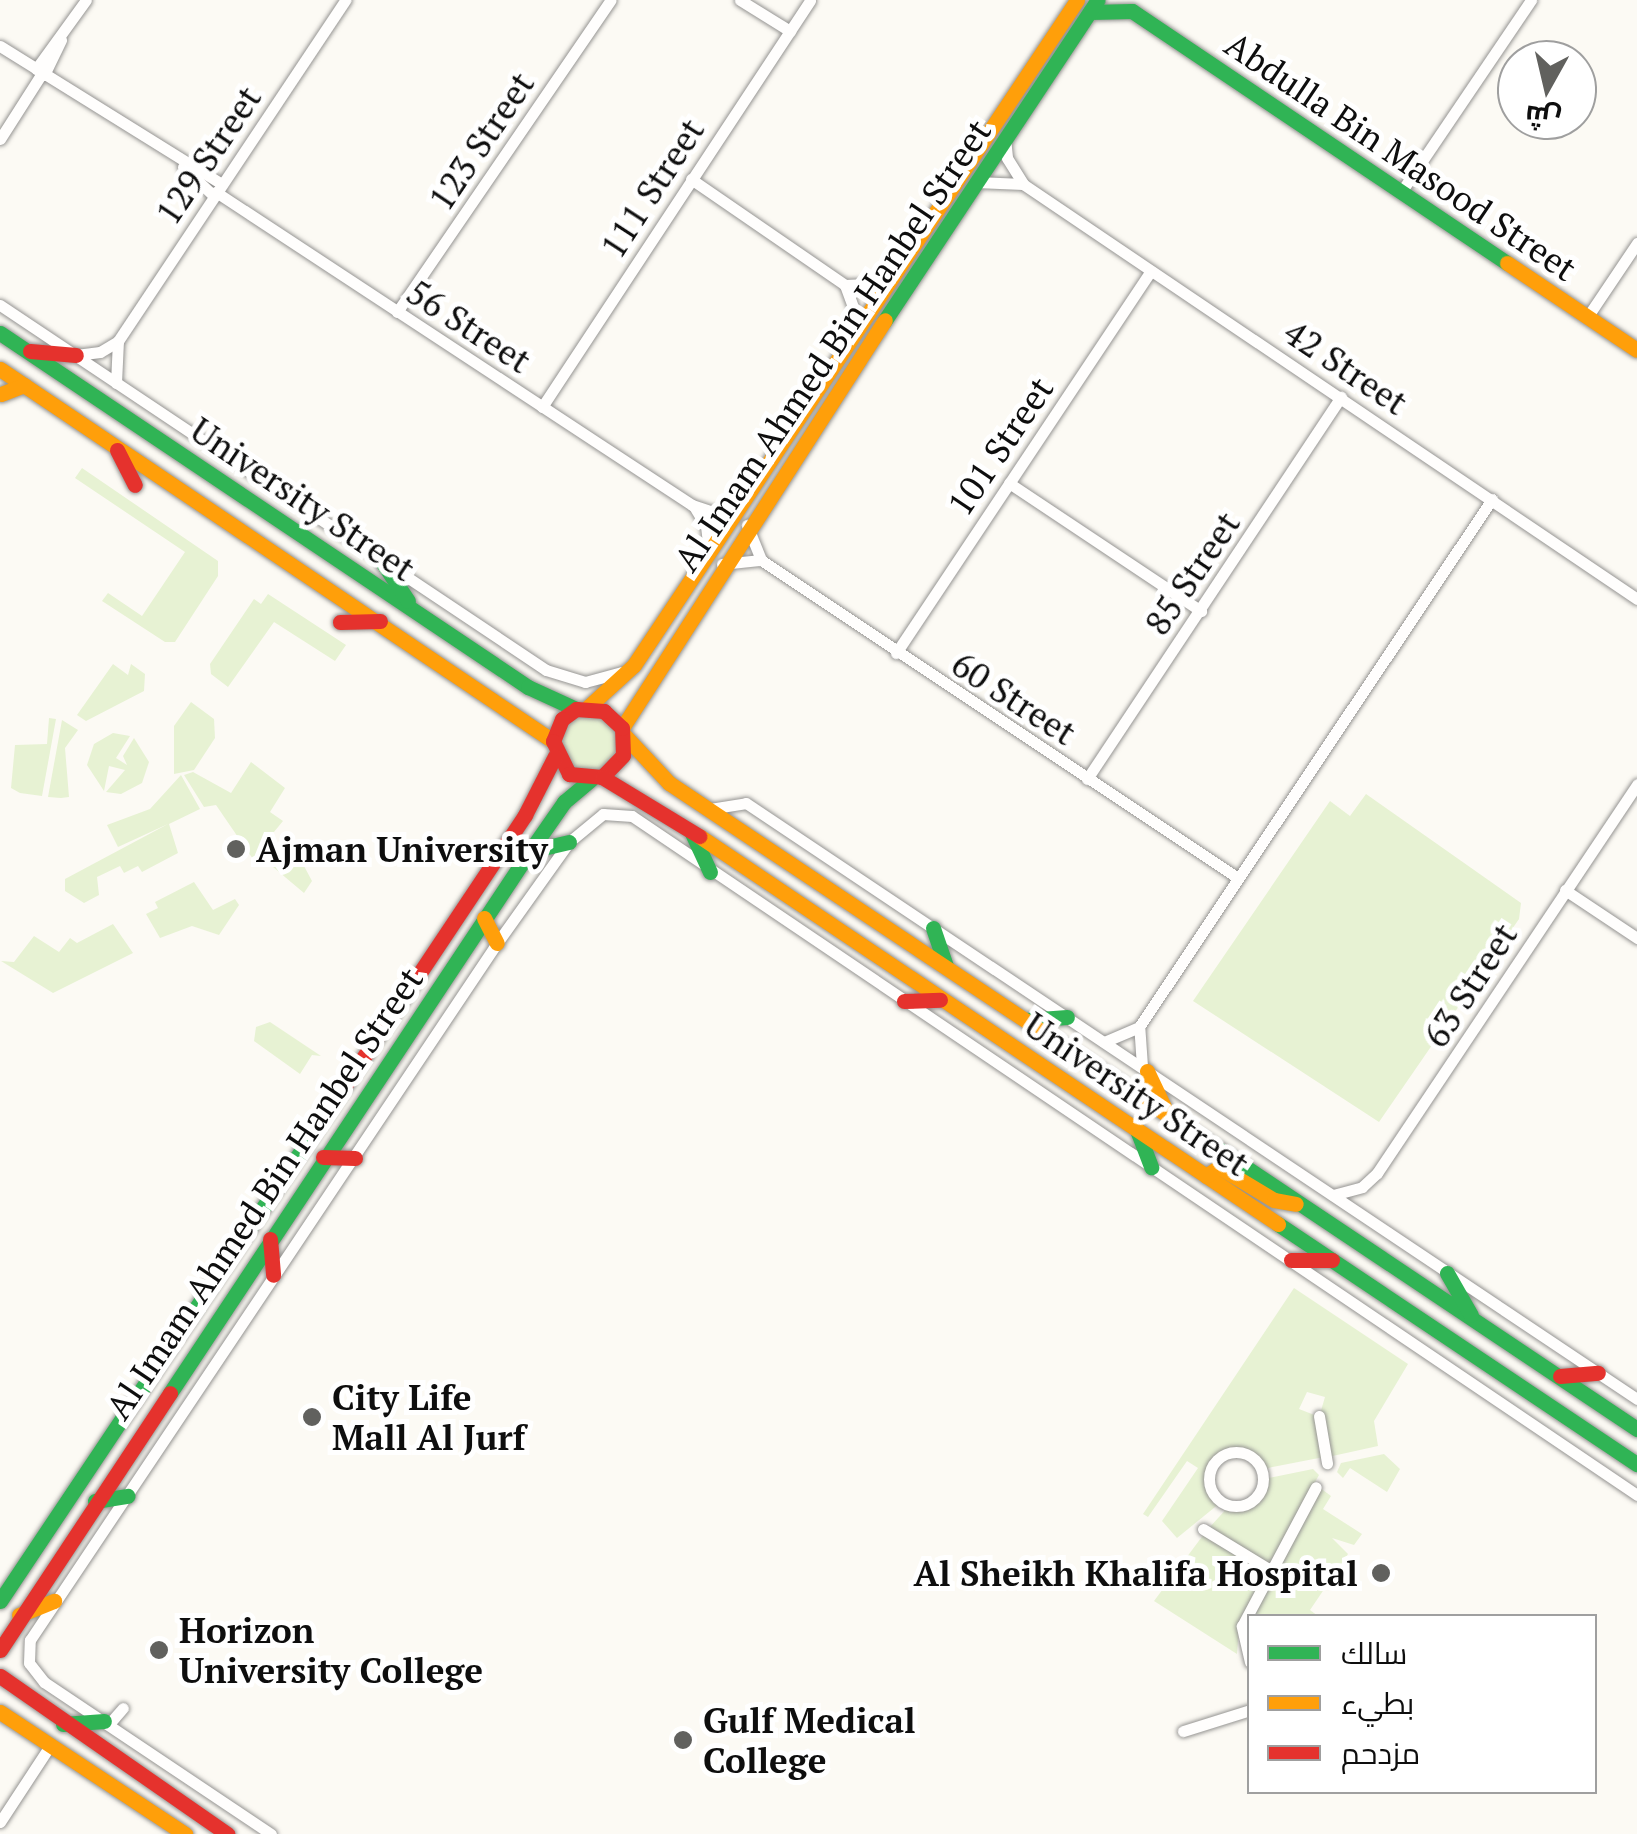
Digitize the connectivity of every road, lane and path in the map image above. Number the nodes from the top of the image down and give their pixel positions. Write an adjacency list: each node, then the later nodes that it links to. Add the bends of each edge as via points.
1 (86, 0): 12 (street)
2 (344, 0): 18 (street, 129 Street)
3 (611, 0): 25 (street, 123 Street)
4 (740, 0): 10 (street)
5 (810, 0): 10 (street, 111 Street)
6 (1531, 0): 19 (street)
7 (1074, 2): 22 (street, Al Imam Ahmed Bin Hanbel Street)
8 (1094, 6): 9 (street, Abdulla Bin Masood Street); 13 (street, Al Imam Ahmed Bin Hanbel Street)
9 (1128, 6): 19 (street, Abdulla Bin Masood Street)
10 (790, 32): 15 (street, 111 Street)
11 (0, 46): 12 (street, 56 Street)
12 (41, 72): 14 (street); 18 (street, 56 Street)
13 (1006, 138): 16 (street, Al Imam Ahmed Bin Hanbel Street); 17 (street, via 1007,158)
14 (0, 139)
15 (690, 179): 23 (street); 38 (street, 111 Street)
16 (976, 182): 17 (street); 45 (street, Al Imam Ahmed Bin Hanbel Street)
17 (1023, 184): 21 (street, 42 Street)
18 (218, 191): 25 (street, 56 Street); 29 (street, 129 Street)
19 (1401, 192): 26 (street, Abdulla Bin Masood Street)
20 (1637, 243): 26 (street)
21 (1151, 271): 37 (street, 42 Street); 40 (street, 101 Street)
22 (889, 283): 23 (street); 27 (street, Al Imam Ahmed Bin Hanbel Street)
23 (845, 285): 27 (street)
24 (0, 305): 32 (street)
25 (398, 312): 38 (street, 56 Street)
26 (1588, 316): 30 (street, Abdulla Bin Masood Street)
27 (860, 326): 44 (street, Al Imam Ahmed Bin Hanbel Street)
28 (0, 332): 31 (street, University Street)
29 (118, 340): 32 (street); 34 (street)
30 (1637, 350)
31 (28, 351): 32 (street); 50 (street, University Street)
32 (76, 356): 34 (street)
33 (0, 369): 35 (street, University Street)
34 (116, 383): 46 (street)
35 (24, 385): 36 (street); 39 (street, University Street)
36 (1, 394)
37 (1341, 397): 42 (street, 42 Street); 51 (street, 85 Street)
38 (542, 407): 43 (street, 56 Street)
39 (115, 446): 41 (street); 52 (street, University Street)
40 (1009, 483): 51 (street); 54 (street, 101 Street)
41 (135, 485)
42 (1492, 499): 49 (street, 42 Street); 67 (street)
43 (692, 504): 44 (street, 56 Street, via 714,512); 47 (street)
44 (738, 507): 47 (street, Al Imam Ahmed Bin Hanbel Street)
45 (748, 525): 47 (street, Al Imam Ahmed Bin Hanbel Street); 48 (street)
46 (378, 554): 50 (street); 55 (street, via 558,676 599,681)
47 (715, 559): 48 (street); 55 (street, Al Imam Ahmed Bin Hanbel Street); 57 (street, Al Imam Ahmed Bin Hanbel Street)
48 (762, 560): 54 (street, 60 Street)
49 (1637, 599)
50 (413, 608): 56 (street, University Street, via 540,694)
51 (1201, 611): 60 (street, 85 Street)
52 (380, 620): 53 (street); 58 (street, University Street)
53 (340, 622)
54 (896, 652): 60 (street, 60 Street)
55 (634, 664): 56 (street, Al Imam Ahmed Bin Hanbel Street)
56 (582, 708): 57 (street, via 604,710); 58 (street, via 558,726)
57 (623, 731): 59 (street, via 618,765); 62 (street, University Street, via 655,773)
58 (554, 749): 59 (street, via 570,774); 109 (street, Al Imam Ahmed Bin Hanbel Street, via 525,815)
59 (596, 778): 63 (street, University Street); 65 (street, Al Imam Ahmed Bin Hanbel Street, via 564,802)
60 (1087, 779): 67 (street, 60 Street)
61 (1637, 784): 68 (street, 63 Street)
62 (709, 808): 70 (street, via 746,803); 73 (street, University Street)
63 (690, 829): 66 (street); 75 (street, University Street)
64 (569, 842): 65 (street); 66 (street, via 590,821 618,812); 72 (street)
65 (530, 851): 69 (street, Al Imam Ahmed Bin Hanbel Street)
66 (710, 872): 74 (street)
67 (1238, 878): 78 (street)
68 (1565, 890): 71 (street); 87 (street, 63 Street, via 1377,1174 1362,1188)
69 (484, 918): 72 (street); 83 (street, Al Imam Ahmed Bin Hanbel Street)
70 (934, 928): 73 (street); 76 (street)
71 (1637, 938)
72 (497, 943): 84 (street)
73 (946, 966): 77 (street, University Street)
74 (904, 1000): 75 (street); 85 (street)
75 (940, 1000): 82 (street, University Street)
76 (1067, 1017): 77 (street); 79 (street)
77 (1025, 1020): 81 (street, University Street)
78 (1140, 1028): 79 (street); 80 (street, via 1136,1048)
79 (1104, 1042): 80 (street)
80 (1146, 1070): 81 (street); 87 (street)
81 (1168, 1114): 88 (street, University Street)
82 (1137, 1130): 85 (street); 86 (street, University Street)
83 (323, 1158): 84 (street); 89 (street, Al Imam Ahmed Bin Hanbel Street)
84 (355, 1158): 93 (street)
85 (1151, 1167): 90 (street)
86 (1206, 1176): 88 (street, via 1220,1166 1274,1200); 91 (street, University Street)
87 (1333, 1196): 92 (street)
88 (1300, 1204): 94 (street, University Street)
89 (270, 1239): 93 (street); 105 (street, Al Imam Ahmed Bin Hanbel Street)
90 (1290, 1260): 91 (street); 103 (street)
91 (1333, 1260): 101 (street, University Street)
92 (1447, 1272): 94 (street); 95 (street)
93 (273, 1275): 104 (street)
94 (1473, 1318): 96 (street, University Street)
95 (1598, 1373): 96 (street); 97 (street)
96 (1560, 1376): 99 (street, University Street)
97 (1637, 1399)
98 (1319, 1416): 100 (street)
99 (1637, 1429)
100 (1328, 1462)
101 (1637, 1464)
102 (1316, 1486): 108 (street)
103 (1637, 1495)
104 (128, 1496): 105 (street); 110 (street)
105 (95, 1501): 112 (street, Al Imam Ahmed Bin Hanbel Street)
106 (1249, 1503): 106 (street, via 1262,1484 1256,1461 1242,1453 1218,1458 1208,1479 1213,1494 1226,1505)
107 (1203, 1530): 108 (street)
108 (1272, 1571): 111 (street)
109 (0, 1601)
110 (54, 1602): 112 (street); 120 (street, via 30,1640 29,1664 44,1682)
111 (1249, 1614)
112 (19, 1615): 114 (street, Al Imam Ahmed Bin Hanbel Street)
113 (1247, 1617): 115 (street)
114 (0, 1650)
115 (1247, 1650)
116 (0, 1676): 121 (street)
117 (123, 1708): 120 (street)
118 (1247, 1711): 122 (street)
119 (0, 1712): 123 (street)
120 (107, 1723): 121 (street); 127 (street)
121 (63, 1724): 126 (street)
122 (1184, 1731)
123 (52, 1744): 124 (street); 125 (street)
124 (0, 1822)
125 (185, 1834)
126 (227, 1834)
127 (271, 1834)

